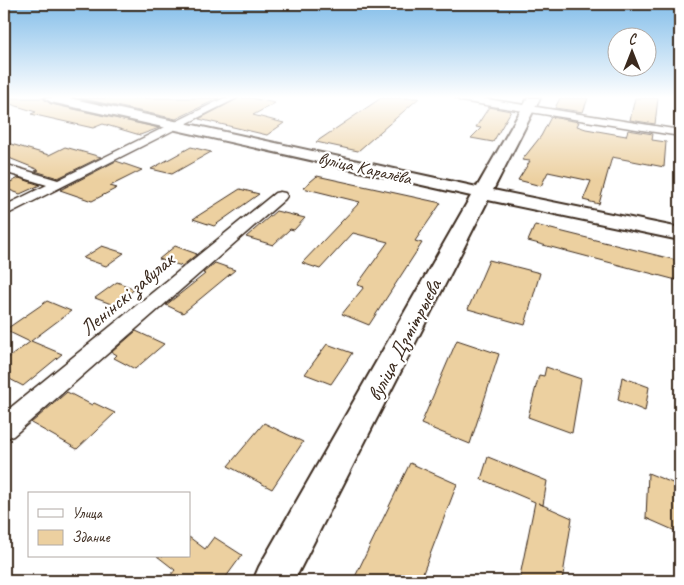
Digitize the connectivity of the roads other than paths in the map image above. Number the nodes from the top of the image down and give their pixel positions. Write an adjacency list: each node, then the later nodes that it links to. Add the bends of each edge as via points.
1 (175, 125): 4 (street, вуліца Каралёва)
2 (519, 125): 8 (street, вуліца Дзмітрыева)
3 (646, 125): 5 (street)
4 (178, 126): 7 (street); 8 (street, вуліца Каралёва)
5 (680, 132)
6 (4, 168): 7 (street)
7 (58, 184): 10 (street)
8 (481, 194): 11 (street, вуліца Каралёва); 13 (street, вуліца Дзмітрыева)
9 (280, 196): 12 (street, Ленінскі завулак)
10 (4, 212)
11 (680, 234)
12 (4, 428)
13 (273, 581)

